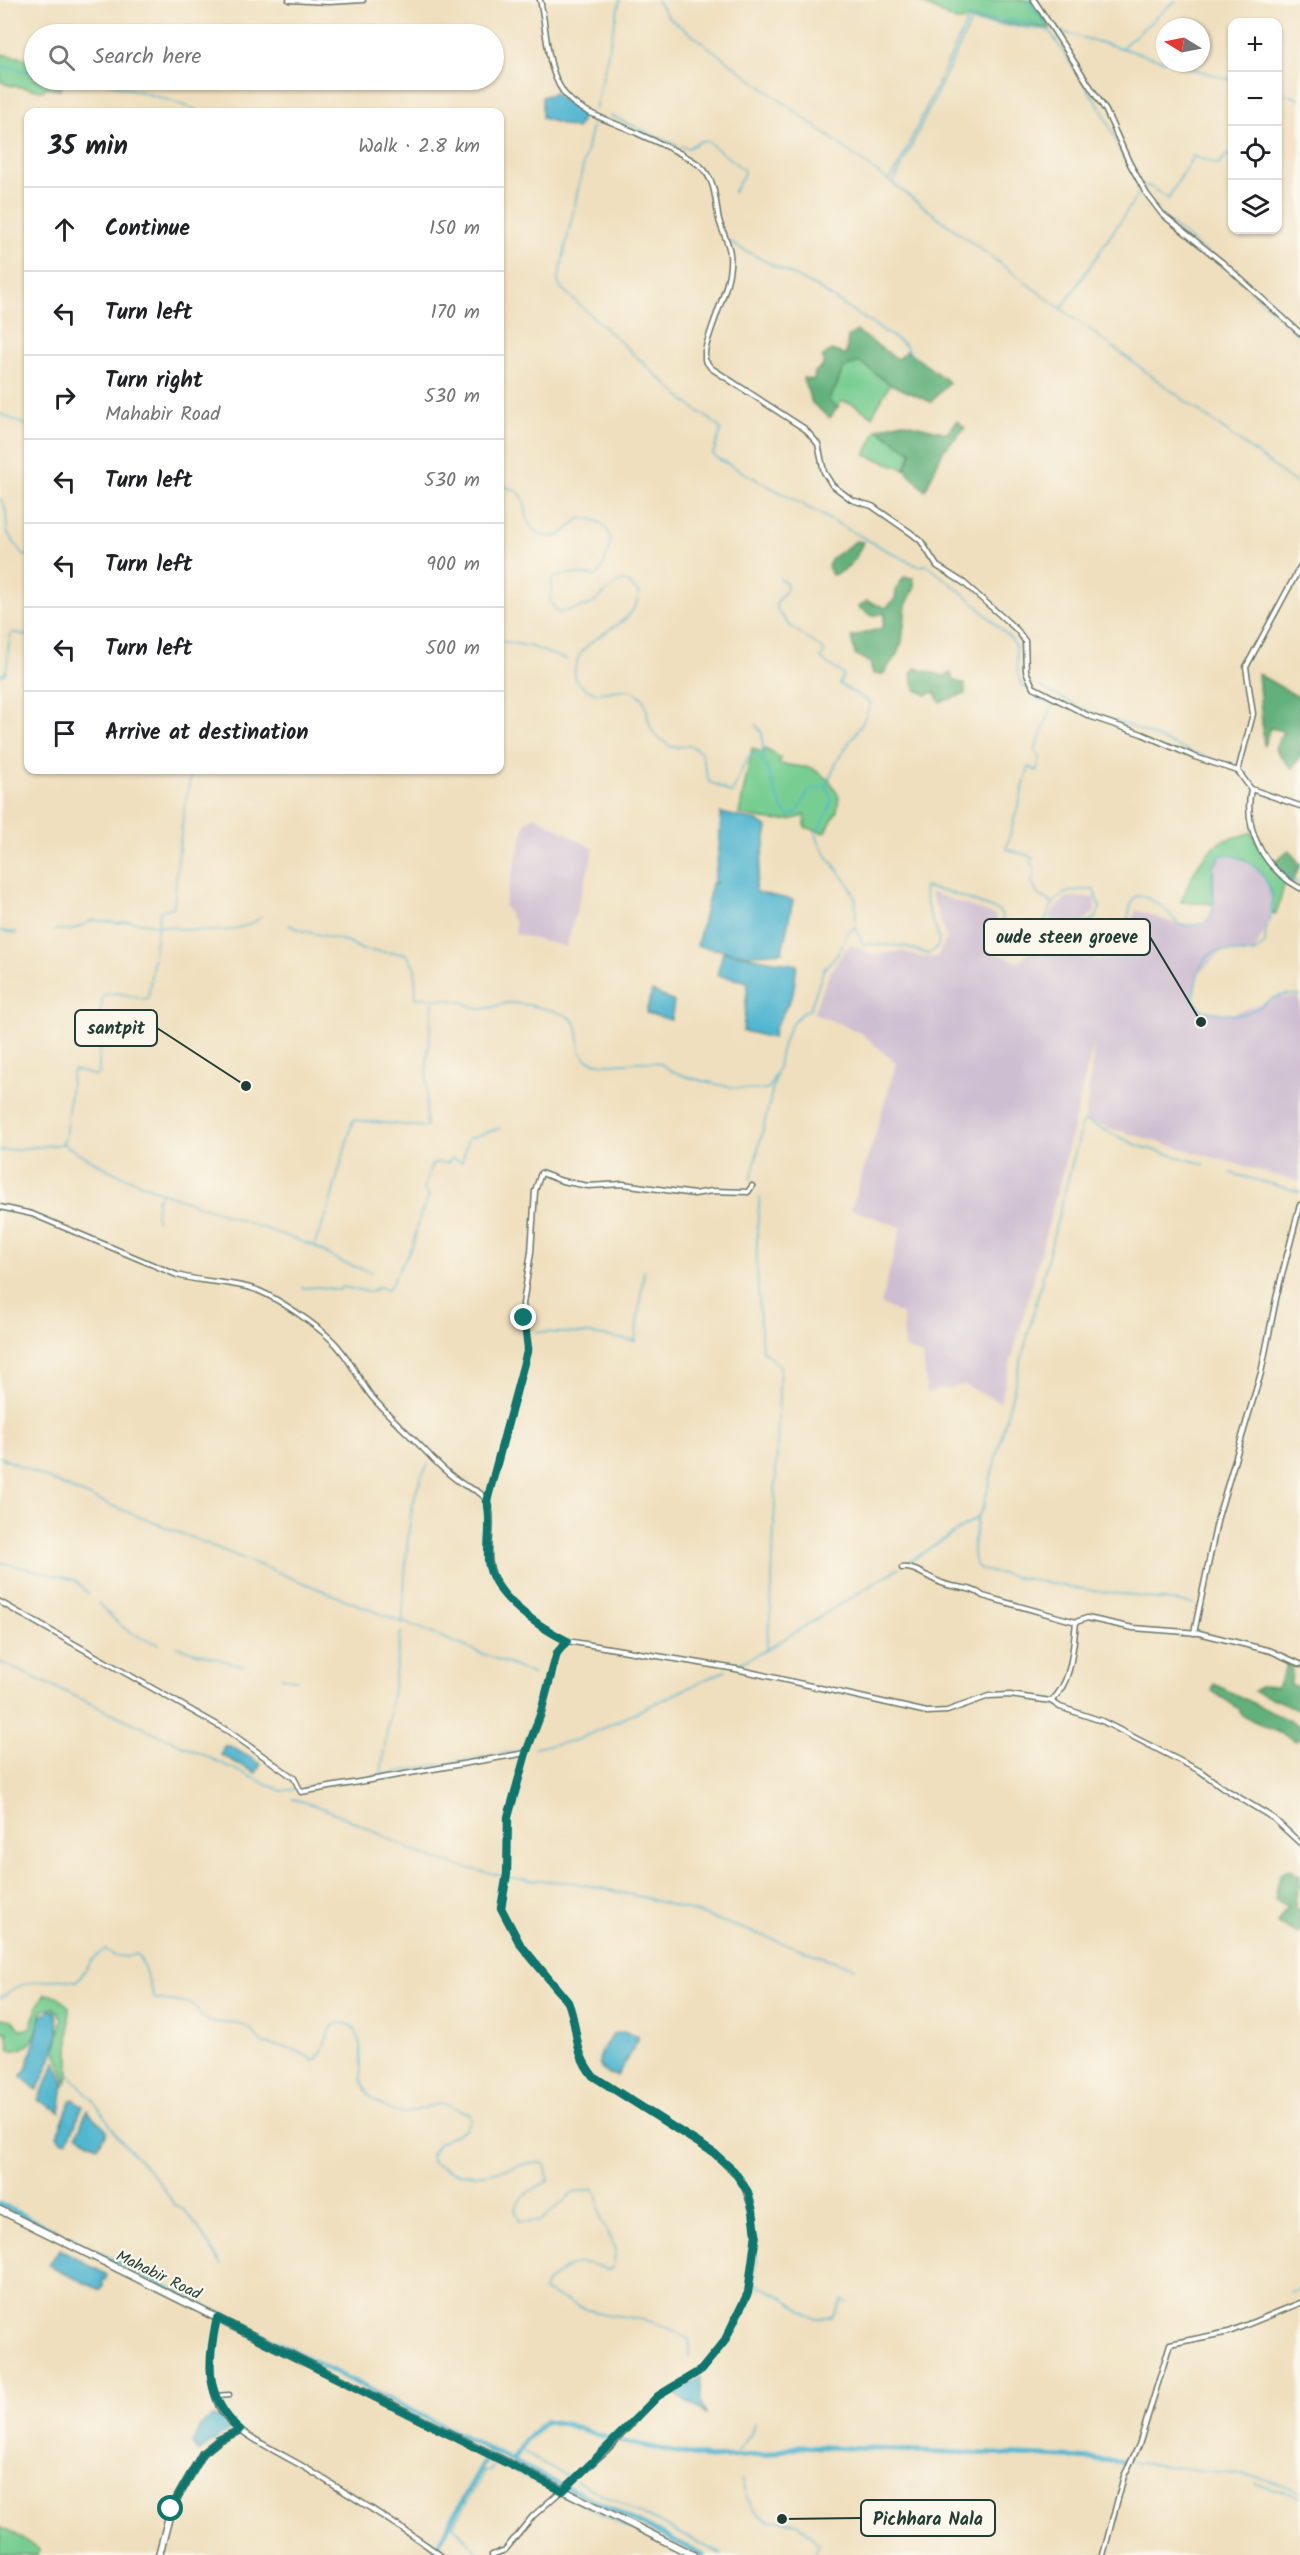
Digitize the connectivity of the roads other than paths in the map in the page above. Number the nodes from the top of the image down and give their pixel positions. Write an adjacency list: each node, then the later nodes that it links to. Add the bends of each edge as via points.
1 (289, 0): 2 (street)
2 (363, 0)
3 (540, 0): 7 (street, via 547,50 569,99 700,165 709,176 730,255 726,285 705,351 711,368 805,429 818,444 824,472 832,485 911,533 937,566 964,583 1017,630 1025,641 1026,672 1033,687 1089,716)
4 (1034, 0): 5 (street, via 1106,111 1129,162 1161,214 1223,263)
5 (1300, 333)
6 (1300, 567): 7 (street, via 1246,667 1253,714)
7 (1238, 771): 8 (street)
8 (1251, 789): 9 (street); 10 (street, via 1248,805 1252,832 1272,864)
9 (1300, 806)
10 (1300, 888)
11 (752, 1186): 14 (street, via 748,1192 694,1194 622,1184 588,1186 541,1173 535,1191 524,1304 528,1348)
12 (1300, 1205): 18 (street, via 1261,1373 1218,1517)
13 (0, 1207): 14 (street, via 32,1214 192,1280 255,1289 267,1295 329,1337 381,1407 452,1476 480,1492)
14 (487, 1501): 19 (street, via 488,1559 499,1589 538,1626)
15 (902, 1568): 17 (street, via 909,1566 943,1584)
16 (0, 1602): 22 (street, via 228,1731 294,1778 301,1792)
17 (1076, 1622): 18 (street, via 1087,1618 1133,1628); 21 (street, via 1071,1659 1059,1694)
18 (1194, 1632): 20 (street, via 1271,1651)
19 (567, 1641): 21 (street, via 736,1669 927,1712 946,1711 989,1696); 22 (street, via 557,1653)
20 (1300, 1664)
21 (1051, 1701): 23 (street, via 1102,1721 1200,1771 1273,1818)
22 (526, 1753): 30 (street, via 506,1828 507,1874 501,1908 511,1929 568,2002 581,2058 593,2076 714,2153 734,2171 748,2192 756,2234 748,2293 724,2342 701,2370 658,2396)
23 (1300, 1843)
24 (0, 2210): 26 (street, Mahabir Road)
25 (1300, 2303): 35 (street, via 1229,2332 1170,2344 1139,2445 1124,2476)
26 (217, 2318): 28 (street, via 209,2352); 30 (street, Mahabir Road)
27 (229, 2395): 28 (street)
28 (216, 2396): 29 (street, via 221,2410)
29 (240, 2430): 31 (street, via 203,2453 171,2509); 32 (street)
30 (563, 2491): 33 (street, via 533,2516 505,2550); 34 (street, Mahabir Road)
31 (159, 2555)
32 (440, 2555)
33 (492, 2555)
34 (693, 2555)
35 (1103, 2555)

